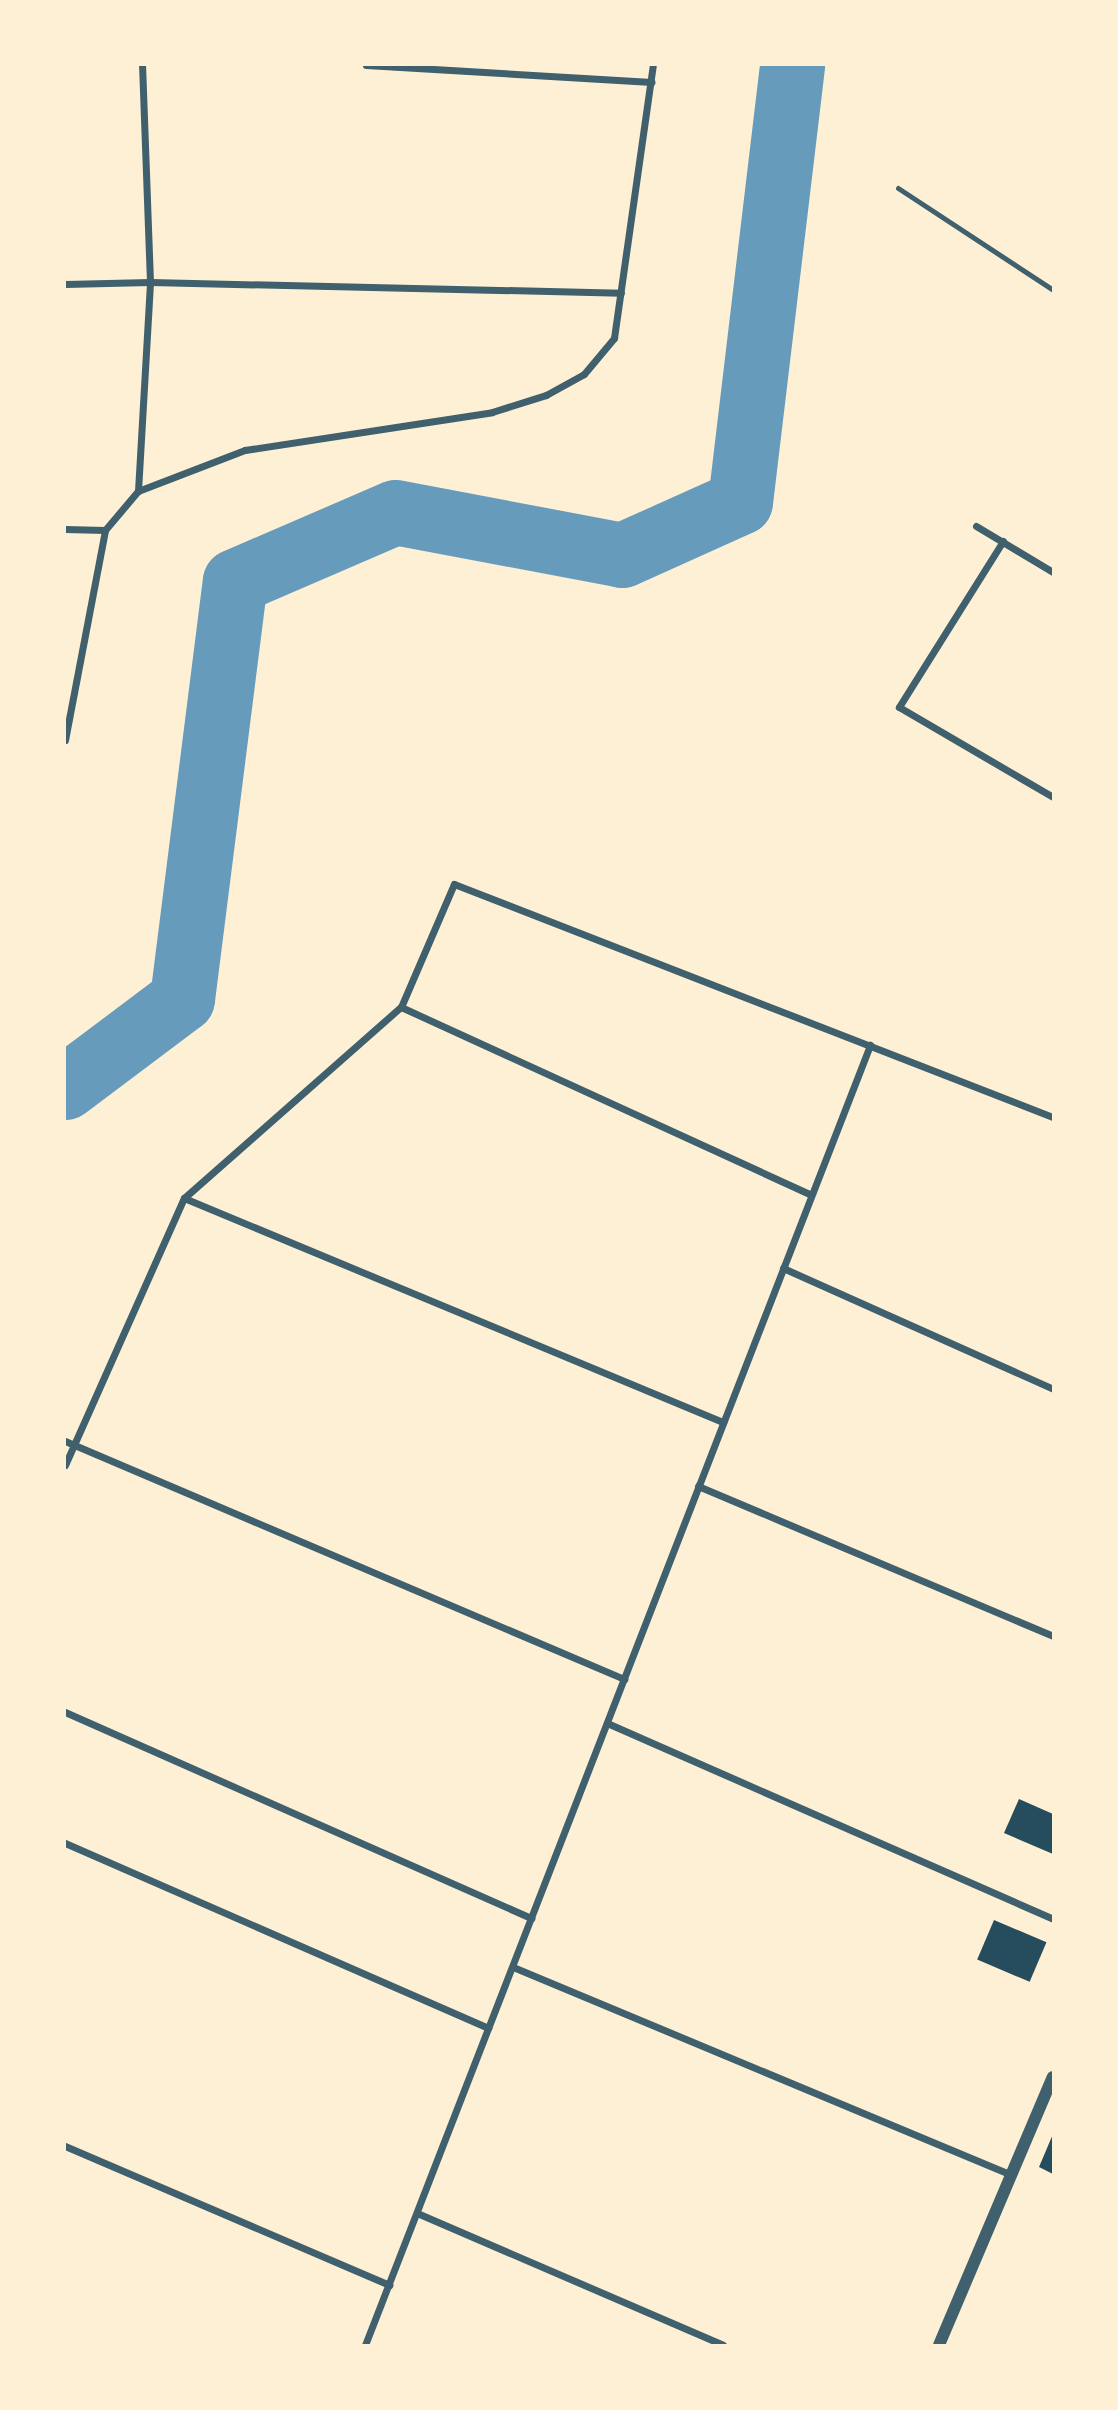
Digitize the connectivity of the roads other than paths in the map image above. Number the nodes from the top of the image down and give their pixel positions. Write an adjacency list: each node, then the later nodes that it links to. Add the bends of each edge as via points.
1 (142, 65): 6 (street)
2 (366, 65): 4 (street)
3 (653, 65): 4 (street)
4 (651, 82): 9 (street)
5 (898, 188): 8 (lane)
6 (149, 282): 7 (street); 9 (street); 10 (street)
7 (65, 284)
8 (1053, 290)
9 (621, 293): 10 (street, via 614,338 601,357 584,374 546,395 492,412 245,450)
10 (138, 491): 13 (street)
11 (976, 526): 14 (street)
12 (65, 529): 13 (street)
13 (104, 530): 16 (street)
14 (1003, 541): 15 (street); 17 (street, via 899,707)
15 (1053, 572)
16 (65, 740)
17 (1053, 797)
18 (401, 1007): 19 (street, via 454,884); 21 (street); 22 (street)
19 (870, 1045): 20 (street); 21 (street)
20 (1053, 1117)
21 (811, 1195): 23 (street)
22 (184, 1198): 25 (street); 27 (street)
23 (783, 1268): 24 (street); 25 (street)
24 (1053, 1389)
25 (723, 1422): 29 (street)
26 (65, 1441): 27 (street)
27 (74, 1445): 28 (street); 31 (street)
28 (65, 1465)
29 (698, 1486): 30 (street); 31 (street)
30 (1053, 1636)
31 (624, 1679): 33 (street)
32 (65, 1712): 35 (street)
33 (607, 1723): 35 (street); 36 (street)
34 (65, 1843): 38 (street)
35 (531, 1918): 37 (street)
36 (1053, 1920)
37 (513, 1967): 38 (street); 41 (street)
38 (488, 2028): 42 (street)
39 (1053, 2077): 41 (street)
40 (65, 2146): 43 (street)
41 (1012, 2175): 46 (street)
42 (417, 2213): 43 (street); 45 (street)
43 (389, 2284): 44 (street)
44 (365, 2345)
45 (723, 2345)
46 (939, 2345)

